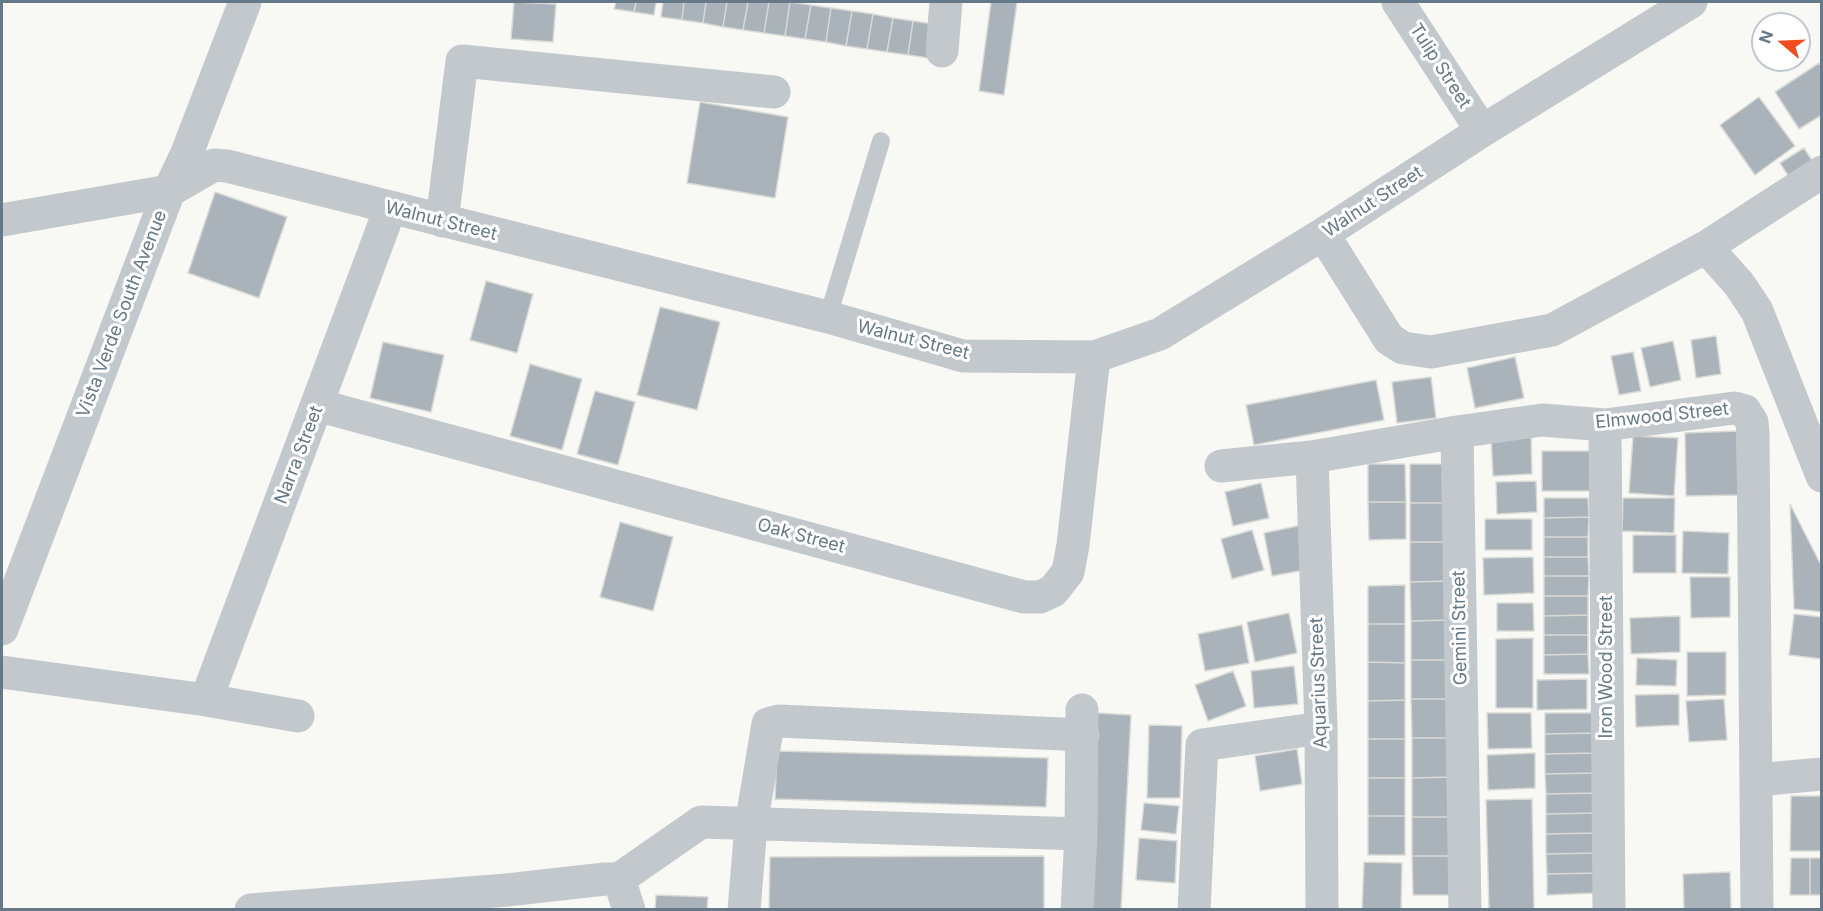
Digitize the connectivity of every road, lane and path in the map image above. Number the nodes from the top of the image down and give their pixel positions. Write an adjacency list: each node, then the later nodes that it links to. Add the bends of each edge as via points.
1 (245, 2): 10 (street, Vista Verde South Avenue)
2 (946, 2): 5 (street)
3 (1398, 2): 7 (street, Tulip Street)
4 (1691, 2): 7 (street, Walnut Street)
5 (942, 51)
6 (774, 92): 13 (street, via 462,61)
7 (1482, 131): 14 (street, Walnut Street)
8 (881, 141): 16 (lane)
9 (1821, 172): 15 (street)
10 (169, 191): 11 (street, Walnut Street, via 214,165 227,166); 12 (street); 24 (street, Vista Verde South Avenue)
11 (390, 209): 13 (street, Walnut Street); 18 (street, Narra Street)
12 (2, 220)
13 (442, 221): 16 (street, Walnut Street)
14 (1323, 234): 15 (street, via 1389,339 1403,348 1431,352 1552,330); 17 (street, Walnut Street, via 1160,334)
15 (1706, 247): 23 (street, via 1757,311)
16 (828, 317): 17 (street, Walnut Street, via 963,356)
17 (1094, 357): 18 (street, Oak Street, via 1068,572 1053,591 1040,597 1024,597)
18 (317, 405): 26 (street, Narra Street)
19 (1605, 425): 20 (street, Elmwood Street, via 1542,420); 30 (street, Elmwood Street, via 1722,408 1745,411 1752,422); 42 (street, Iron Wood Street)
20 (1457, 432): 21 (street); 41 (street, Gemini Street)
21 (1312, 457): 22 (street); 28 (street, Aquarius Street)
22 (1221, 466)
23 (1821, 476)
24 (2, 629)
25 (2, 672): 26 (street)
26 (206, 700): 27 (street)
27 (298, 716)
28 (1321, 728): 39 (street, via 1202,745); 40 (street, Aquarius Street)
29 (1821, 774): 30 (street)
30 (1756, 780): 43 (street)
31 (751, 825): 32 (street); 32 (street, via 767,727 771,723 1083,722); 33 (street, via 701,822); 37 (street)
32 (1081, 834): 38 (street)
33 (619, 879): 34 (street); 36 (street)
34 (506, 900): 35 (street)
35 (251, 909)
36 (630, 909)
37 (744, 909)
38 (1077, 909)
39 (1194, 909)
40 (1322, 909)
41 (1465, 909)
42 (1609, 909)
43 (1756, 909)

